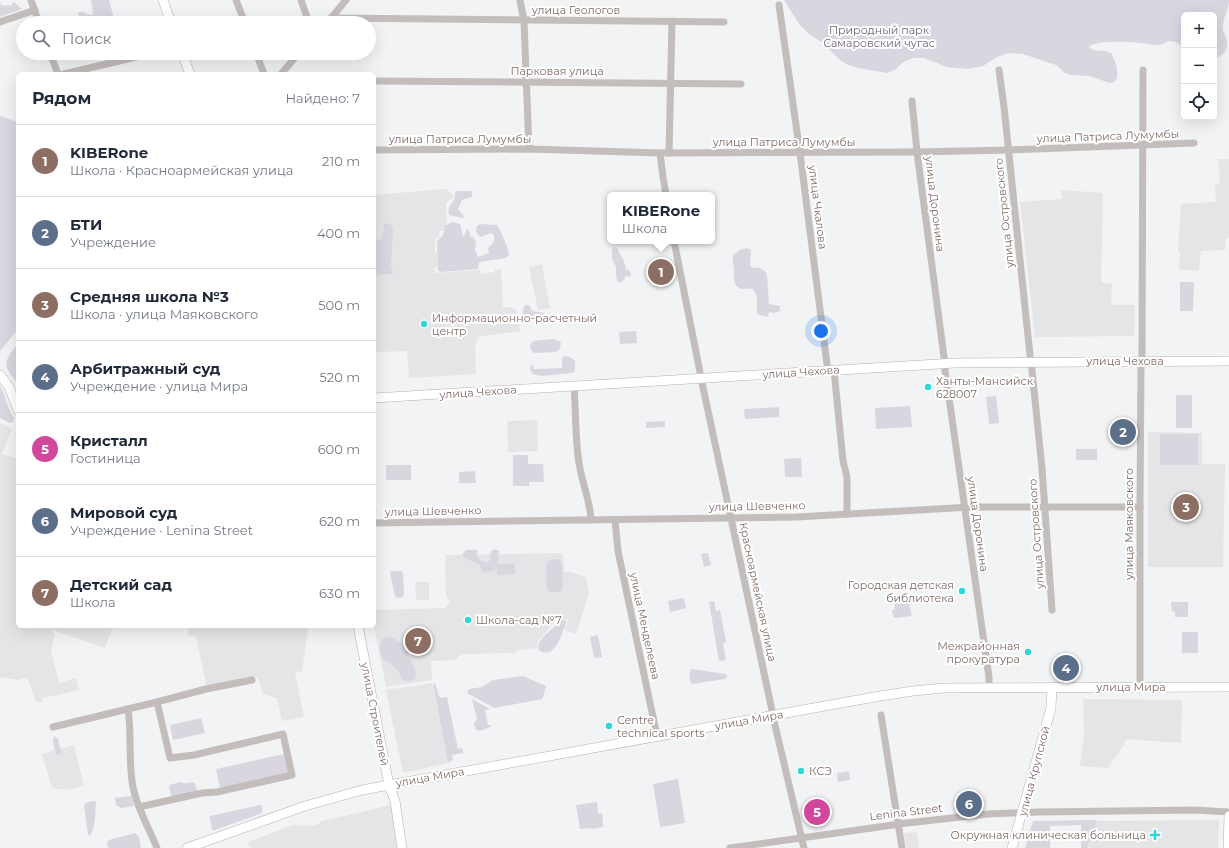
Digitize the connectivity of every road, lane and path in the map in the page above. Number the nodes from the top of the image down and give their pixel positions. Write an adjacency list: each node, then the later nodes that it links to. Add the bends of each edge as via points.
1 (31, 0): 8 (street)
2 (163, 0): 11 (main road)
3 (236, 0): 12 (street)
4 (301, 0): 13 (street)
5 (346, 0): 14 (street)
6 (520, 0): 17 (street)
7 (779, 5): 46 (street, улица Чкалова)
8 (35, 10): 9 (street); 10 (street)
9 (18, 16)
10 (37, 16)
11 (169, 16)
12 (242, 16)
13 (307, 16)
14 (333, 16)
15 (16, 17): 19 (street)
16 (376, 21): 17 (street, улица Геологов)
17 (524, 21): 18 (street, улица Геологов); 34 (street)
18 (672, 21): 20 (street, улица Геологов); 35 (street)
19 (0, 22)
20 (724, 22)
21 (53, 60): 28 (street)
22 (123, 60): 29 (street)
23 (185, 60): 30 (main road)
24 (259, 60): 31 (street)
25 (293, 60): 32 (street)
26 (999, 70): 42 (street, улица Островского)
27 (1143, 70): 39 (street, улица Маяковского)
28 (57, 72)
29 (72, 72)
30 (189, 72)
31 (263, 72)
32 (283, 72)
33 (376, 81): 34 (street, Парковая улица)
34 (526, 82): 35 (street, Парковая улица); 41 (street)
35 (671, 83): 36 (street, Парковая улица); 45 (street)
36 (741, 84)
37 (912, 101): 43 (street, улица Доронина)
38 (1194, 143): 39 (street, улица Патриса Лумумбы)
39 (1142, 145): 42 (street, улица Патриса Лумумбы); 51 (street, улица Маяковского)
40 (376, 150): 41 (street, улица Патриса Лумумбы)
41 (529, 150): 44 (street, улица Патриса Лумумбы)
42 (1009, 150): 43 (street, улица Патриса Лумумбы); 50 (street, улица Островского)
43 (917, 152): 46 (street, улица Патриса Лумумбы); 52 (street, улица Доронина)
44 (660, 153): 45 (street, улица Патриса Лумумбы); 47 (street)
45 (669, 153): 46 (street, улица Патриса Лумумбы)
46 (800, 153): 54 (street, улица Чкалова)
47 (666, 192)
48 (675, 244): 56 (street, Красноармейская улица)
49 (1229, 355): 51 (main road, улица Чехова)
50 (1030, 358): 51 (main road, улица Чехова); 52 (main road, улица Чехова); 61 (street, улица Островского)
51 (1141, 358): 53 (main road, улица Чехова); 62 (street, улица Маяковского)
52 (944, 360): 54 (main road, улица Чехова); 63 (street, улица Доронина)
53 (1229, 361)
54 (831, 367): 56 (main road, улица Чехова); 64 (street, улица Чкалова, via 846,477)
55 (0, 375): 60 (main road, via 9,387)
56 (701, 375): 57 (main road, улица Чехова); 65 (street, Красноармейская улица)
57 (574, 383): 58 (main road, улица Чехова); 59 (main road, улица Чехова); 66 (street, via 578,456 590,505)
58 (376, 392)
59 (376, 398)
60 (16, 405)
61 (1045, 507): 62 (street, улица Шевченко); 63 (street, улица Шевченко); 69 (street, улица Островского)
62 (1140, 507): 75 (street, улица Маяковского)
63 (964, 508): 64 (street, улица Шевченко); 76 (street, улица Доронина)
64 (848, 514): 65 (street, улица Шевченко)
65 (731, 518): 67 (street, улица Шевченко); 81 (street, Красноармейская улица)
66 (591, 520): 67 (street, улица Шевченко); 68 (street, улица Шевченко)
67 (616, 520): 83 (street, улица Менделеева, via 618,551)
68 (376, 523)
69 (1052, 610)
70 (358, 628): 84 (main road, улица Строителей)
71 (363, 628): 84 (main road, улица Строителей)
72 (252, 680): 78 (street)
73 (1229, 687): 75 (main road, улица Мира)
74 (1055, 690): 75 (main road, улица Мира); 76 (main road, улица Мира); 86 (main road, улица Крупской)
75 (1140, 690): 77 (main road, улица Мира)
76 (989, 691): 81 (main road, улица Мира, via 926,689)
77 (1229, 692)
78 (157, 702): 79 (street); 85 (street, via 170,758 194,755 283,734 292,775)
79 (128, 709): 82 (street); 85 (street, via 132,779)
80 (881, 715): 89 (street)
81 (774, 718): 83 (main road, улица Мира); 90 (street, Красноармейская улица)
82 (52, 728)
83 (658, 739): 84 (main road, улица Мира)
84 (393, 787): 92 (main road, улица Мира, via 340,795); 93 (main road, улица Мира, via 324,806); 94 (main road, улица Строителей); 95 (main road, улица Строителей)
85 (139, 807): 91 (street)
86 (1026, 812): 87 (street, Lenina Street); 89 (street, Lenina Street); 99 (main road, улица Крупской); 100 (main road, улица Крупской)
87 (1229, 812)
88 (1229, 816): 101 (main road)
89 (898, 824): 90 (street, Lenina Street); 98 (street)
90 (802, 837): 96 (street, Lenina Street); 97 (street, Красноармейская улица)
91 (157, 848)
92 (187, 848)
93 (204, 848)
94 (402, 848)
95 (406, 848)
96 (730, 848)
97 (804, 848)
98 (902, 848)
99 (1012, 848)
100 (1019, 848)
101 (1228, 848)

